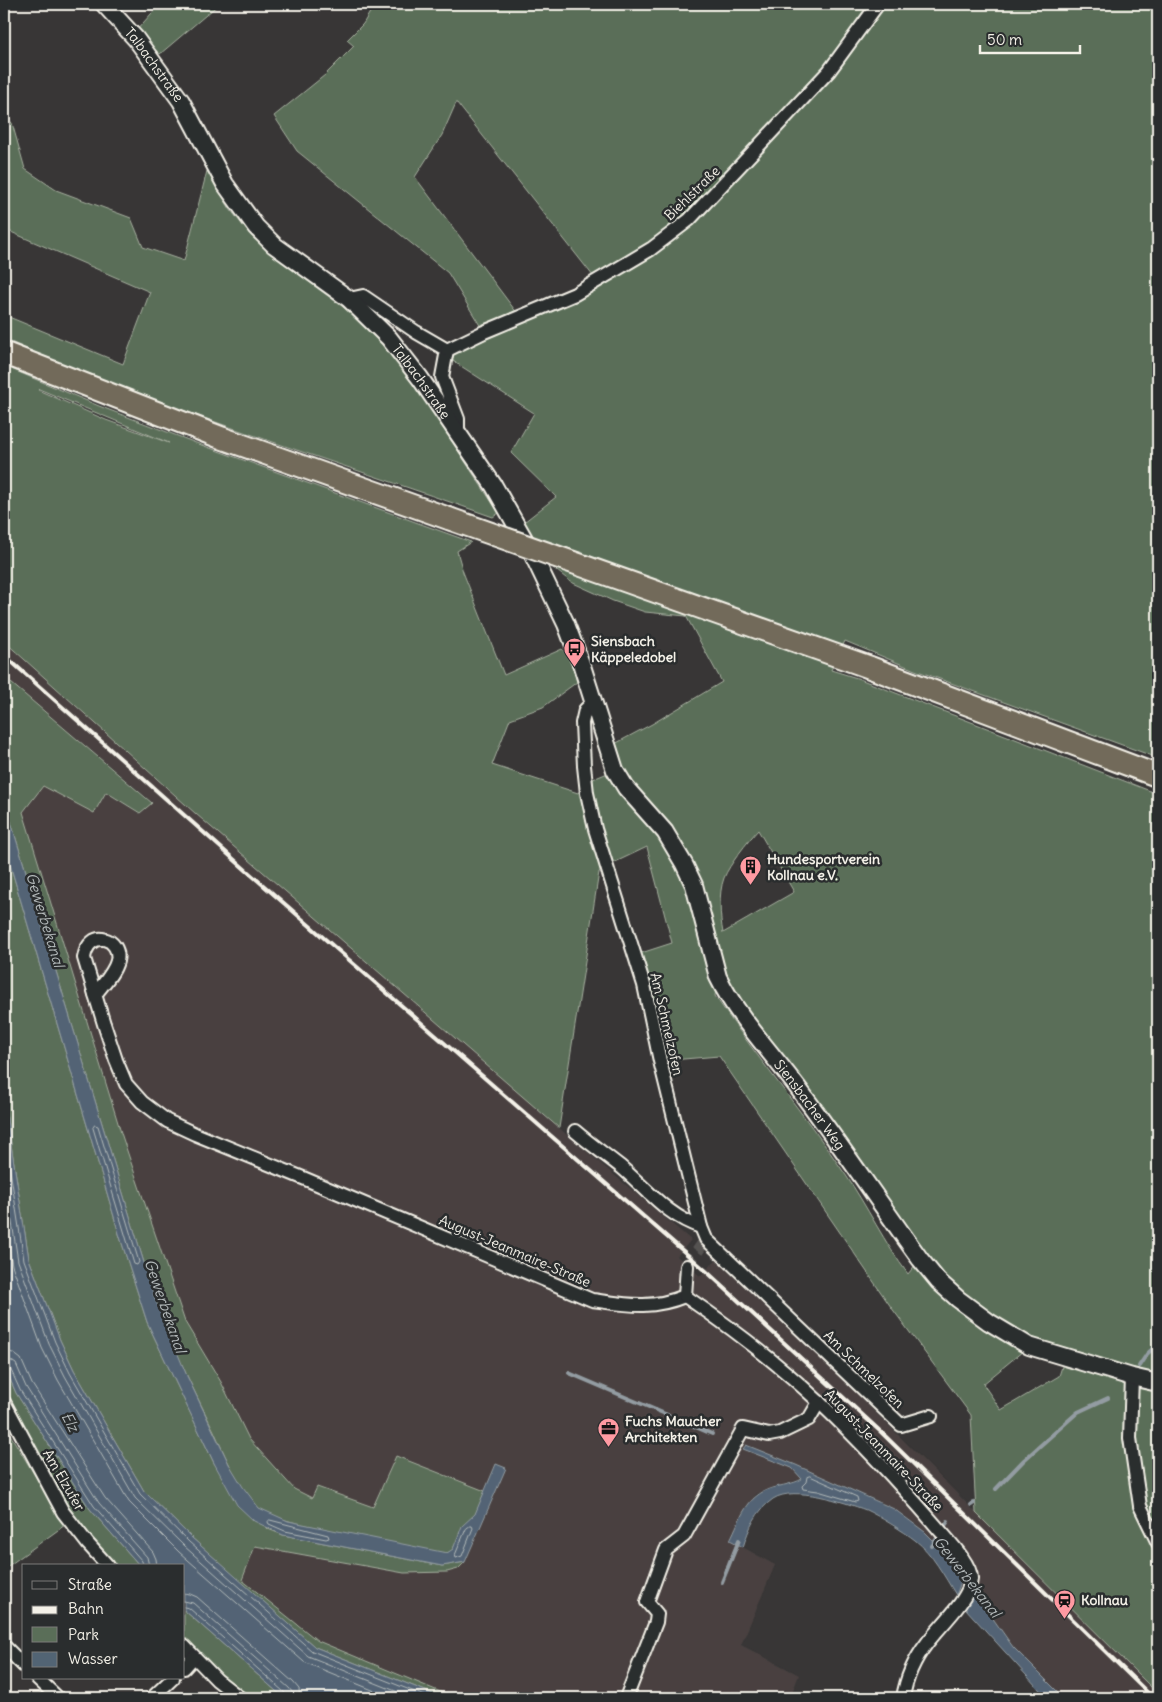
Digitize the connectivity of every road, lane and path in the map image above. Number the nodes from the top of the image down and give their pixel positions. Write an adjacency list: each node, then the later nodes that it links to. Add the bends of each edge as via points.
1 (104, 4): 3 (street, Talbachstraße, via 136,39 180,100 225,184 256,227 274,245)
2 (878, 4): 4 (street, Biehlstraße, via 829,71 689,220 651,249 575,294)
3 (349, 299): 4 (street, via 364,296); 6 (street, Talbachstraße, via 388,338)
4 (447, 350): 6 (street, via 442,377 458,419)
5 (4, 353): 8 (highway, bridge, via 222,438 869,666)
6 (458, 434): 7 (street, Talbachstraße, via 494,486 532,553 566,624)
7 (594, 701): 11 (street, Am Schmelzofen, via 585,710 582,723 587,793 644,985); 14 (street, Siensbacher Weg, via 615,770 626,788 665,832 694,886 718,977 724,988 920,1259 958,1299 1029,1346)
8 (1158, 776)
9 (95, 995): 13 (street, August-Jeanmaire-Straße, via 126,1084 142,1102 167,1121 592,1300 641,1306 667,1303)
10 (576, 1131): 11 (street, via 670,1211)
11 (701, 1227): 18 (street, Am Schmelzofen, via 706,1239 901,1425)
12 (687, 1266): 13 (street)
13 (686, 1296): 17 (street, August-Jeanmaire-Straße, via 734,1330)
14 (1132, 1377): 15 (street, Siensbacher Weg); 19 (street, via 1130,1438 1140,1506)
15 (1158, 1383)
16 (4, 1402): 20 (street, Am Elzufer, via 63,1512)
17 (819, 1402): 31 (street, via 809,1419 780,1432 768,1435 743,1429 684,1536 666,1550 648,1602 656,1614 656,1622); 32 (street, August-Jeanmaire-Straße, via 903,1488 971,1573 970,1587 961,1603 926,1644 912,1667)
18 (931, 1416)
19 (1158, 1543)
20 (106, 1564)
21 (4, 1646): 24 (street)
22 (185, 1647): 23 (street)
23 (194, 1657): 25 (street); 30 (street)
24 (22, 1664)
25 (185, 1667)
26 (39, 1680): 28 (street)
27 (171, 1680): 29 (street)
28 (58, 1698)
29 (152, 1698)
30 (240, 1698)
31 (626, 1698)
32 (903, 1698)

